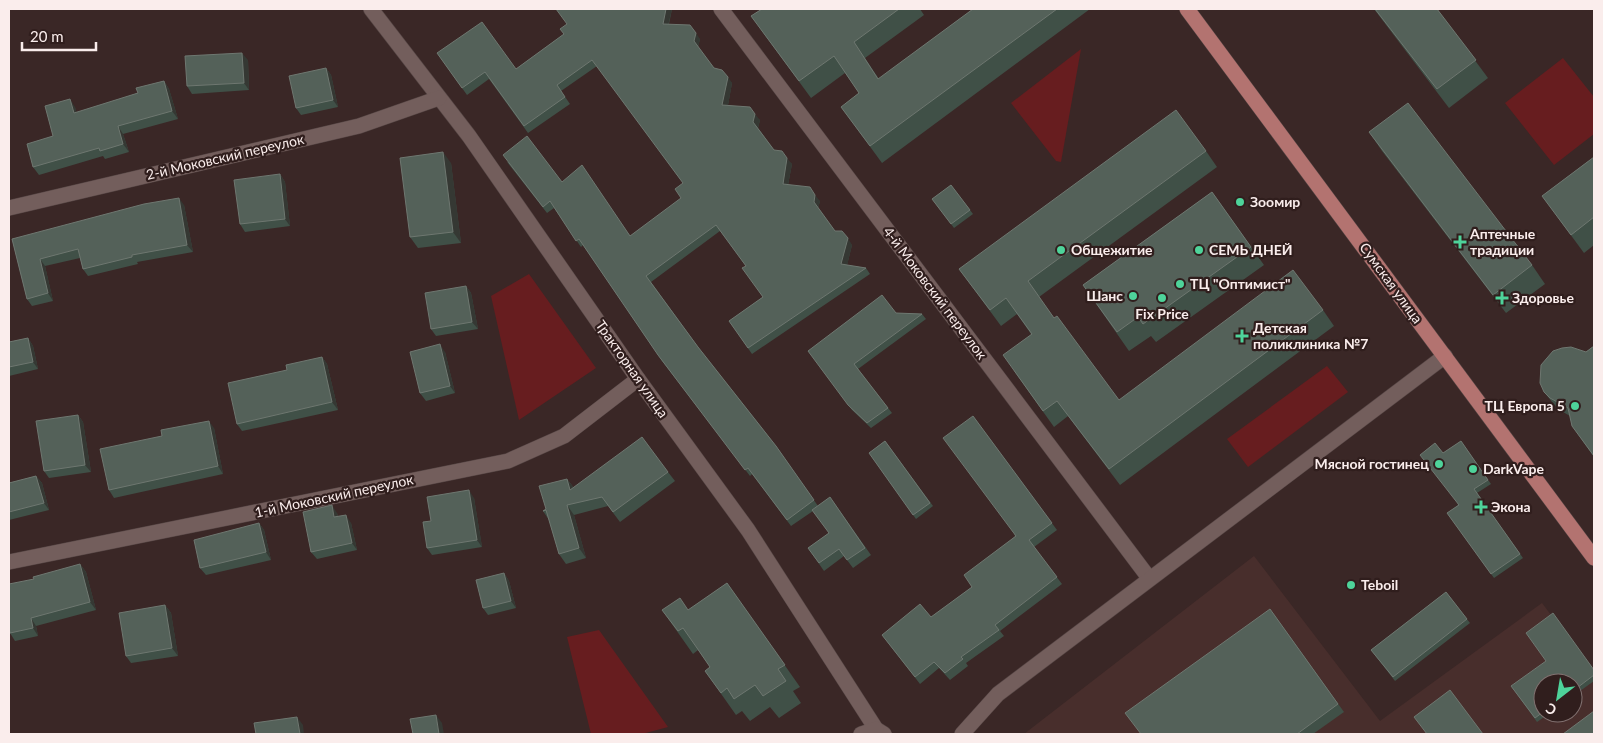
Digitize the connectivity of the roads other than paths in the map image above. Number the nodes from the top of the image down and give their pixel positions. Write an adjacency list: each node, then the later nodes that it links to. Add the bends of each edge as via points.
1 (371, 9): 4 (street, Тракторная улица)
2 (721, 9): 10 (street, 4-й Моковский переулок)
3 (1187, 9): 6 (main road, Сумская улица)
4 (439, 98): 5 (street, 2-й Моковский переулок, via 359,126); 7 (street, Тракторная улица, via 469,136)
5 (9, 208)
6 (1445, 356): 8 (main road, Сумская улица); 10 (street)
7 (638, 379): 9 (street, 1-й Моковский переулок, via 564,436 508,460); 11 (street, Тракторная улица, via 748,530)
8 (1594, 558)
9 (9, 562)
10 (1149, 578): 13 (street, via 998,694)
11 (880, 731): 12 (street)
12 (861, 734)
13 (962, 734)

